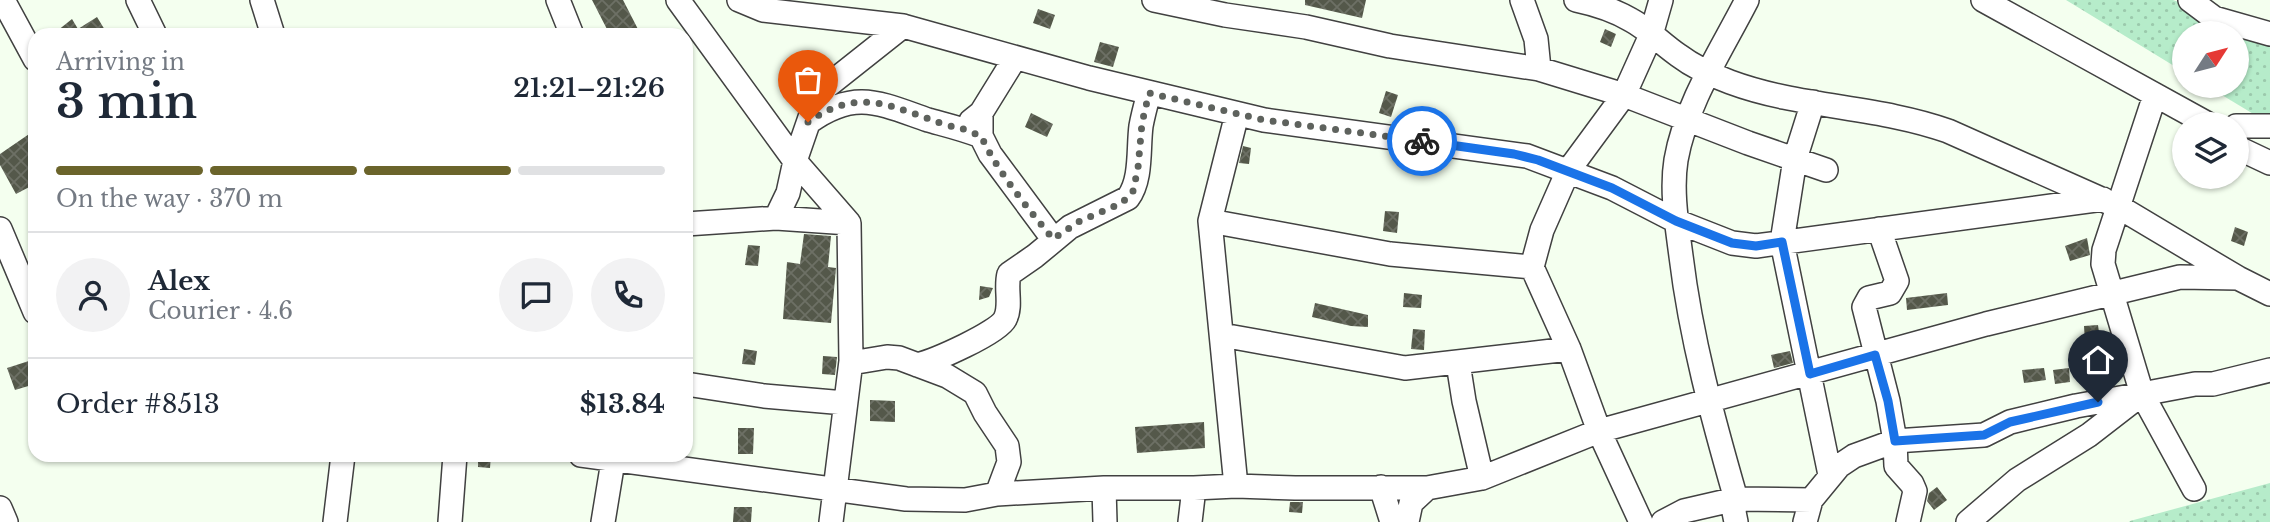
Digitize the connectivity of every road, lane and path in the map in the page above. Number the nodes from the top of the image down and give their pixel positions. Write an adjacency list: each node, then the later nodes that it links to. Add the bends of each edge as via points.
1 (3, 0): 21 (street)
2 (138, 0): 16 (street)
3 (262, 0): 17 (street)
4 (558, 0): 18 (street)
5 (678, 0): 38 (street)
6 (739, 0): 14 (street, via 763,10)
7 (1154, 0): 23 (street, via 1390,46)
8 (1522, 0): 23 (street, via 1536,38)
9 (1576, 0): 20 (street, via 1615,12)
10 (1661, 0): 20 (street)
11 (1747, 0): 24 (street)
12 (1983, 0): 27 (street)
13 (2190, 0): 19 (street, via 2214,18)
14 (858, 10): 15 (street)
15 (903, 26): 22 (street); 32 (street, via 826,87)
16 (152, 28)
17 (271, 28)
18 (569, 28)
19 (2270, 34)
20 (1651, 35): 24 (street); 26 (street)
21 (28, 46)
22 (1015, 58): 25 (street); 33 (street)
23 (1538, 69): 26 (street)
24 (1709, 74): 28 (street); 31 (street)
25 (1149, 93): 30 (street); 50 (street, via 1133,191 1122,203)
26 (1624, 94): 31 (street); 41 (street)
27 (2155, 95): 29 (street); 42 (street)
28 (1813, 102): 37 (street); 42 (street, via 1941,128)
29 (2186, 112)
30 (1237, 114): 41 (street, via 1514,154); 44 (street)
31 (1688, 118): 37 (street); 45 (street, via 1676,158)
32 (808, 122): 33 (street, via 832,107 858,101 950,126); 38 (street)
33 (981, 124): 50 (street, via 990,154)
34 (2249, 126): 35 (street)
35 (2270, 126)
36 (2249, 152): 39 (street)
37 (1795, 159): 40 (street); 51 (street)
38 (795, 162): 43 (street); 46 (street)
39 (2270, 163)
40 (1826, 170)
41 (1568, 171): 45 (street); 52 (street, via 1542,230)
42 (2111, 203): 49 (street); 53 (street); 54 (street, via 2103,264)
43 (776, 218): 46 (street); 47 (street)
44 (1210, 221): 52 (street, via 1390,254); 57 (street)
45 (1676, 221): 51 (street, via 1742,245); 67 (street, via 1688,314)
46 (849, 223): 60 (street)
47 (693, 224)
48 (0, 229): 56 (street)
49 (1879, 229): 51 (street); 59 (street, via 1897,281 1890,293 1865,302)
50 (1053, 239): 62 (street, via 1009,274 1002,322 956,351)
51 (1782, 242): 64 (street)
52 (1532, 267): 58 (street)
53 (2238, 278): 54 (street, via 2180,277); 55 (street)
54 (2112, 293): 59 (street); 66 (street)
55 (2270, 294)
56 (28, 295)
57 (1222, 335): 61 (street, via 1405,368); 77 (street)
58 (1569, 349): 61 (street); 69 (street)
59 (1875, 355): 64 (street); 70 (street)
60 (851, 361): 62 (street, via 887,357); 68 (street)
61 (1458, 363): 76 (street)
62 (917, 365): 84 (street, via 975,393 1007,446 1009,462)
63 (2270, 370): 66 (street)
64 (1810, 374): 67 (street); 75 (street)
65 (693, 385): 68 (street)
66 (2141, 394): 70 (street, via 2010,422 1984,435); 82 (street); 101 (street, via 2089,435 2017,480)
67 (1708, 402): 69 (street); 86 (street)
68 (845, 403): 83 (street)
69 (1600, 431): 76 (street); 98 (street)
70 (1895, 441): 75 (street, via 1854,456); 100 (street, via 1896,466 1915,491)
71 (342, 462): 89 (street)
72 (454, 462): 91 (street)
73 (613, 462): 92 (street)
74 (642, 462): 83 (street)
75 (1830, 475): 87 (street)
76 (1482, 478): 81 (street)
77 (1236, 486): 78 (street); 80 (street)
78 (1381, 487): 81 (street); 96 (street)
79 (1104, 488): 80 (street); 84 (street); 94 (street)
80 (1194, 488): 95 (street)
81 (1427, 488): 97 (street, via 1411,503)
82 (2194, 489)
83 (835, 490): 84 (street, via 906,499); 93 (street)
84 (997, 494)
85 (0, 508): 88 (street)
86 (1736, 511): 87 (street); 99 (street, via 1684,511)
87 (1808, 511)
88 (6, 522)
89 (335, 522): 90 (street)
90 (343, 522)
91 (450, 522)
92 (603, 522)
93 (831, 522)
94 (1105, 522)
95 (1190, 522)
96 (1392, 522)
97 (1407, 522)
98 (1641, 522)
99 (1663, 522)
100 (1908, 522)
101 (1968, 522)

